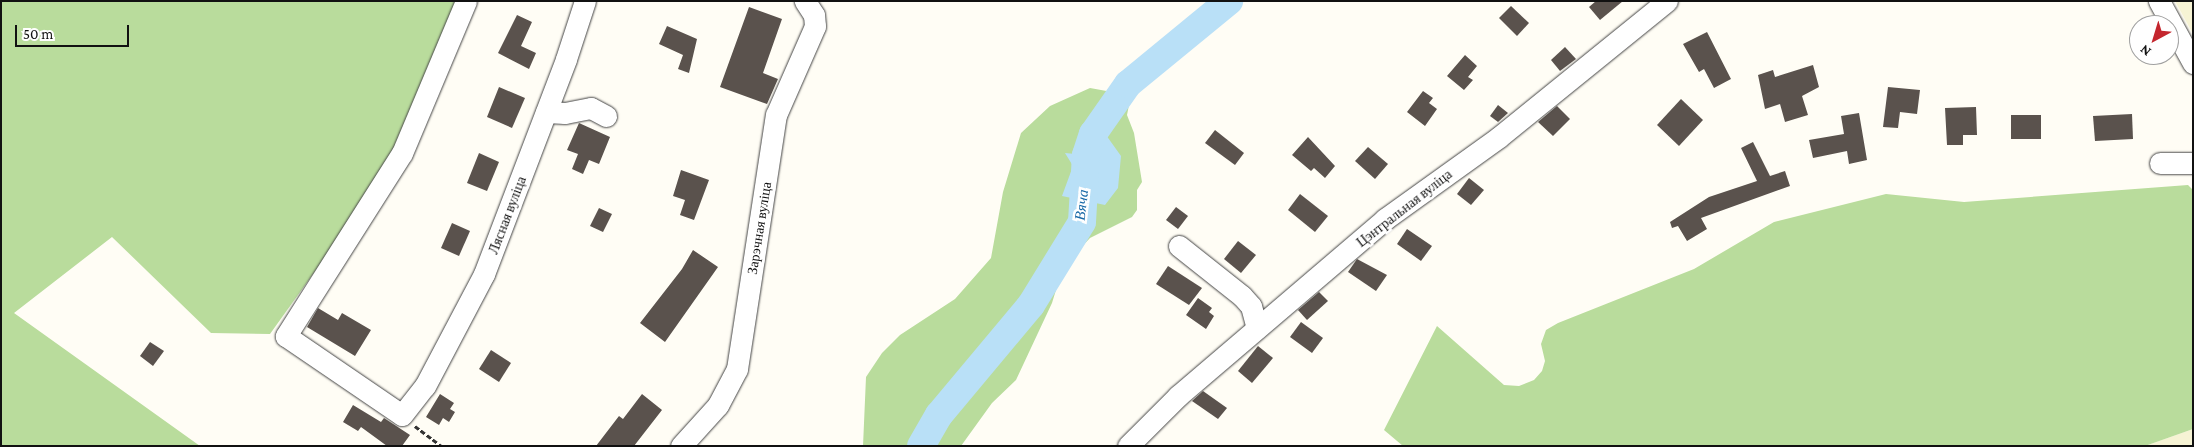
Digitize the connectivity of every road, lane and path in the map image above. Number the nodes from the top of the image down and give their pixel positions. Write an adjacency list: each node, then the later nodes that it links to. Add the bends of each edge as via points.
1 (466, 1): 13 (street, via 402,153 286,336)
2 (585, 1): 7 (street, Лясная вуліца)
3 (806, 1): 15 (street, Зарэчная вуліца, via 814,15 815,26 776,115 737,369 718,405)
4 (1667, 1): 12 (street, Цэнтральная вуліца, via 1499,137 1385,219)
5 (2159, 1): 6 (street)
6 (2193, 63)
7 (546, 112): 8 (street, via 565,113 591,108); 13 (street, Лясная вуліца, via 484,274 425,386)
8 (606, 116)
9 (2160, 163): 10 (street)
10 (2193, 163)
11 (1179, 246): 12 (street, via 1242,296 1251,306)
12 (1257, 328): 16 (street, Цэнтральная вуліца, via 1178,396)
13 (402, 415): 14 (path)
14 (442, 446)
15 (681, 446)
16 (1128, 446)

